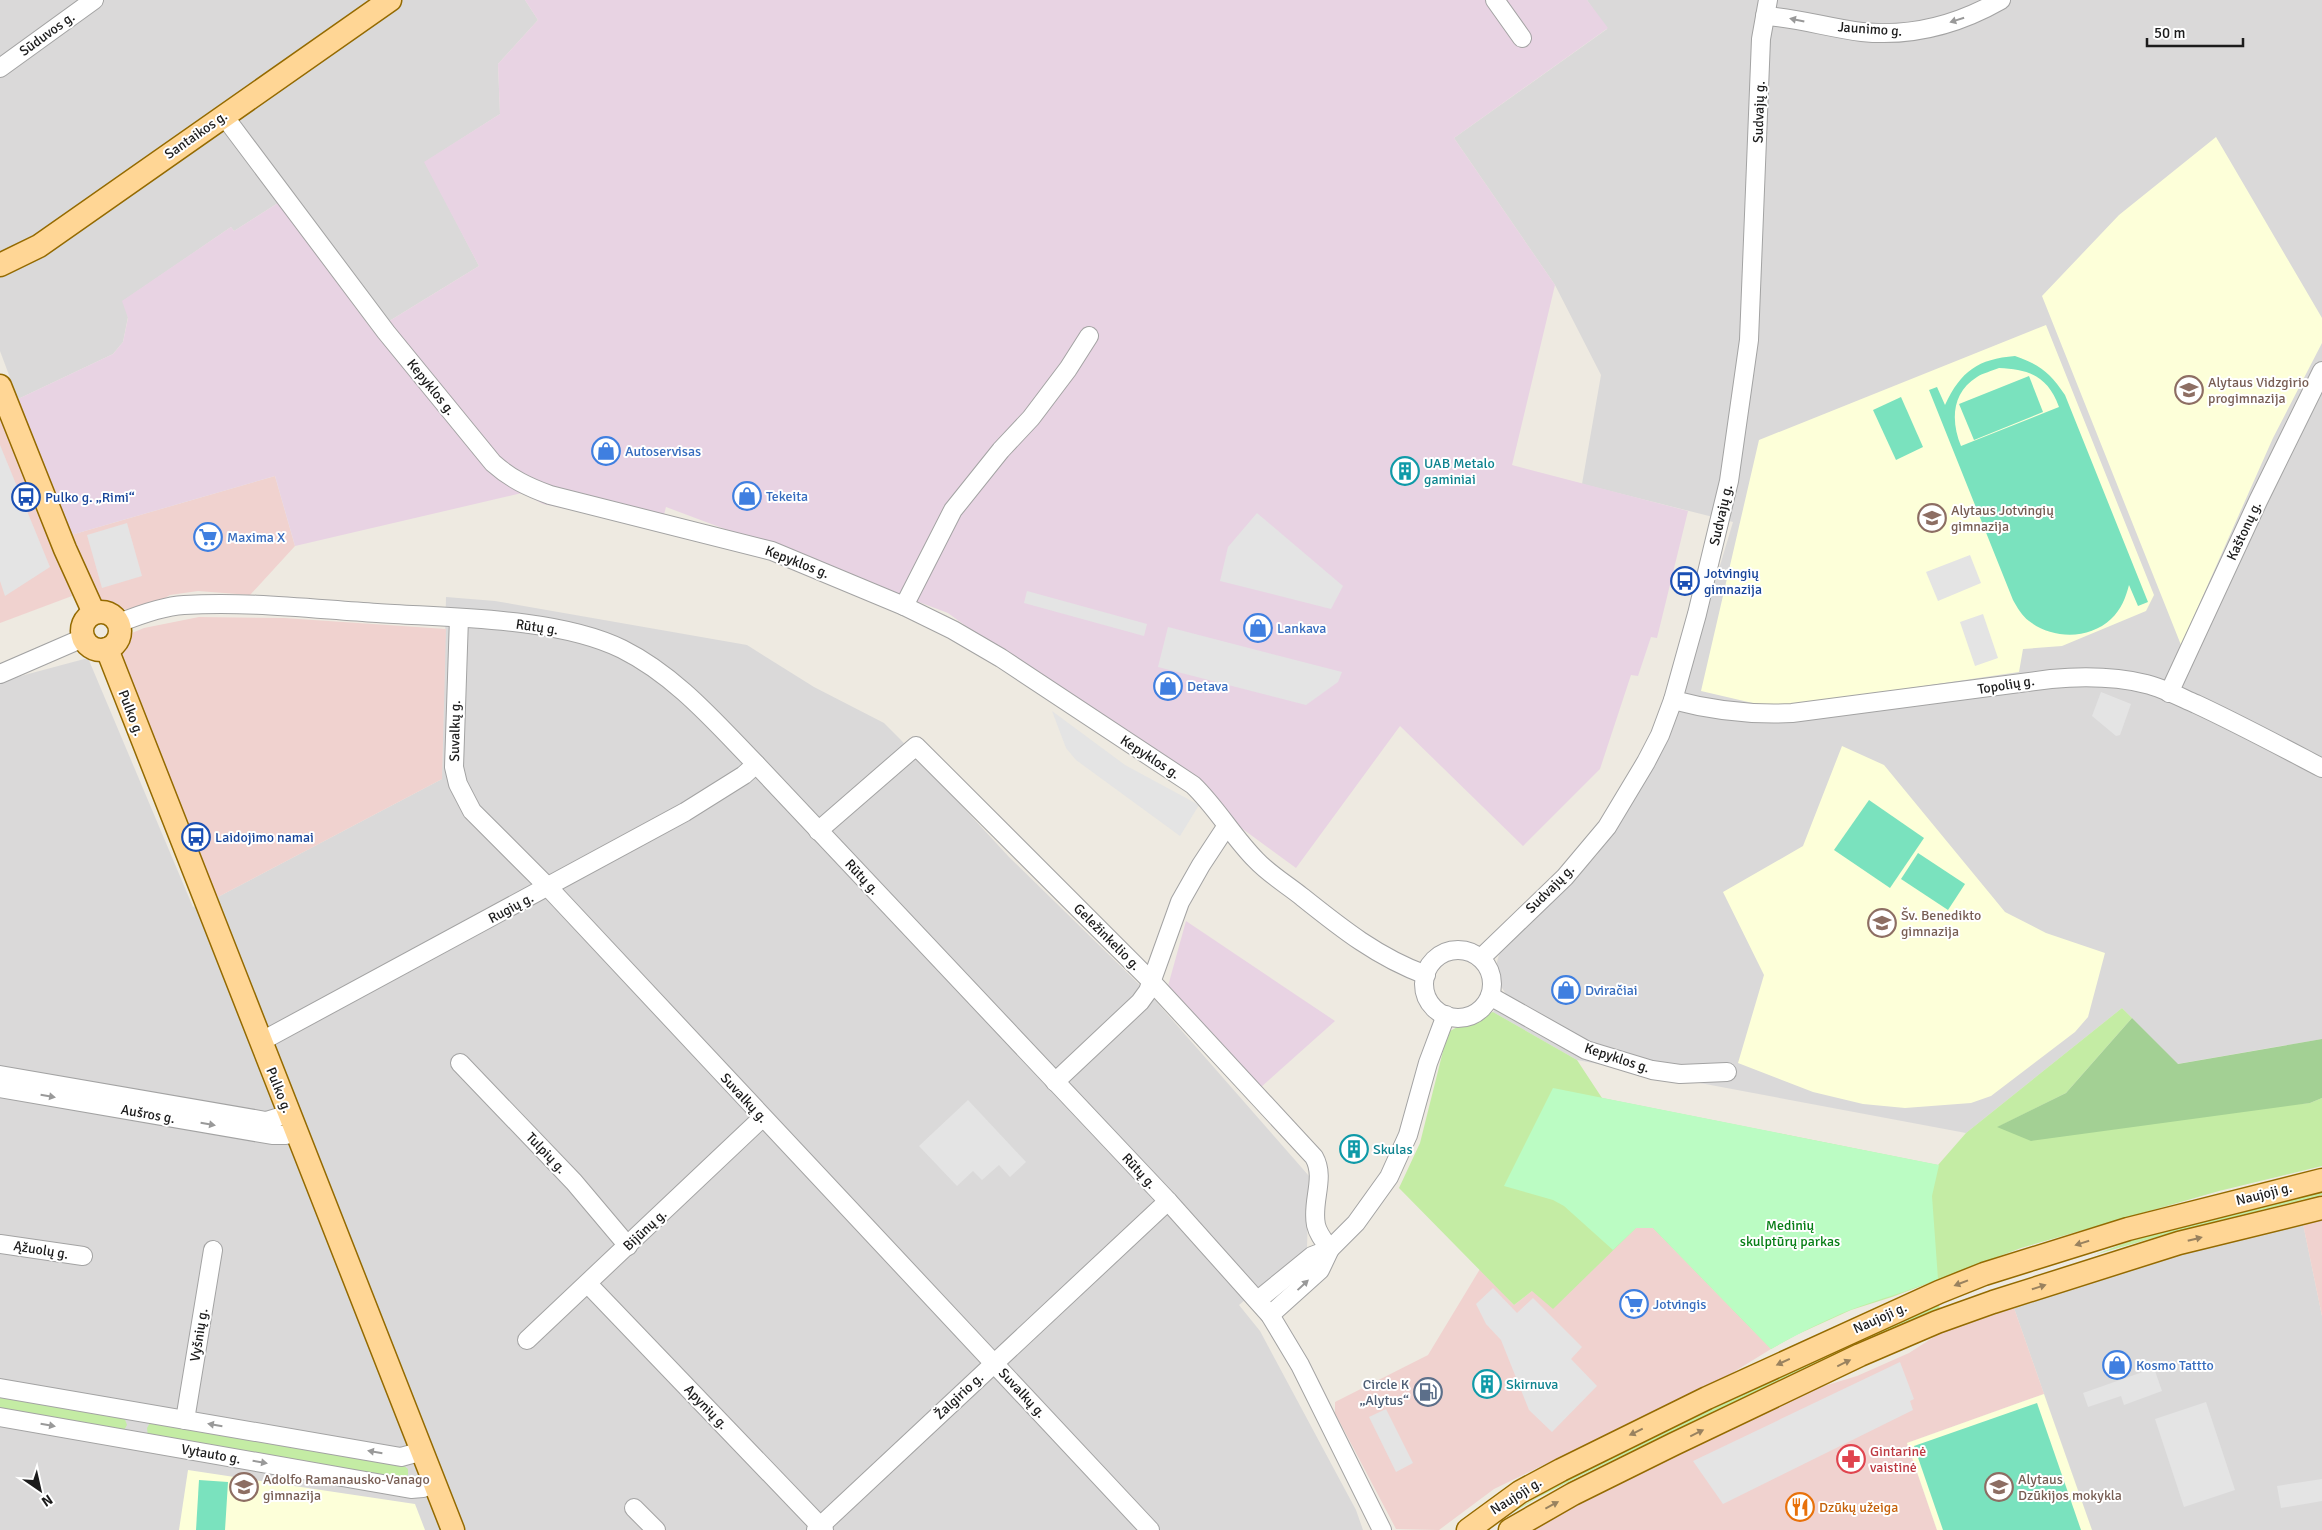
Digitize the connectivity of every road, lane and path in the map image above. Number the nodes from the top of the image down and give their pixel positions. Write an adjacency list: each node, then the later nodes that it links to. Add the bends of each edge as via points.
1 (94, 0): 7 (street, Sūduvos g.)
2 (390, 0): 8 (main road, Santaikos g.)
3 (1495, 0): 6 (street)
4 (2001, 0): 5 (street, Jaunimo g., one-way to 5, via 1950,22 1902,33 1862,32 1784,17)
5 (1766, 8): 21 (street, Sudvajų g., via 1749,340 1729,481)
6 (1522, 38)
7 (0, 68)
8 (224, 116): 9 (main road, Santaikos g., via 39,246); 13 (street, Kepyklos g., via 421,377 493,464 506,475 550,495 772,551)
9 (0, 265)
10 (1089, 336): 13 (street, via 1031,418 953,510)
11 (2322, 371): 20 (street, Kaštonų g.)
12 (0, 386): 14 (main road)
13 (904, 606): 24 (street, Kepyklos g., via 1001,658 1193,785 1209,800)
14 (94, 613): 16 (main road, via 106,612); 17 (main road, via 82,626)
15 (459, 618): 16 (street, Rūtų g., via 246,604 191,604 135,616); 22 (street, Rūtų g., via 532,624 596,639 621,649 661,672 679,687); 26 (street, Suvalkų g., via 454,745 458,784 472,811)
16 (119, 623): 18 (main road, via 120,636)
17 (83, 638): 18 (main road, via 96,650); 19 (street)
18 (107, 649): 32 (main road, Pulko g.)
19 (0, 674)
20 (2169, 693): 21 (street, Topolių g., via 2148,684 2080,676 1792,713 1753,715); 23 (street, Topolių g., via 2231,720)
21 (1673, 700): 27 (street, Sudvajų g., via 1646,762 1607,827 1565,876)
22 (756, 764): 25 (street, Rūtų g.); 26 (street, Rugių g., via 685,812)
23 (2322, 768)
24 (1226, 827): 28 (street, Kepyklos g., via 1257,861 1368,948); 29 (street, via 1180,902)
25 (818, 831): 29 (street, Geležinkelio g., via 916,746); 36 (street, Rūtų g.)
26 (548, 887): 32 (street, Rugių g.); 38 (street, Suvalkų g.)
27 (1480, 958): 28 (street, via 1472,953 1453,950 1436,959); 30 (street, via 1490,972)
28 (1426, 975): 31 (street, via 1430,1003)
29 (1152, 982): 36 (street, via 1140,1002); 45 (street, Geležinkelio g., via 1314,1157 1319,1172 1316,1225)
30 (1490, 996): 31 (street, via 1486,1004 1472,1015); 34 (street, Kepyklos g., via 1586,1050 1652,1070 1680,1074)
31 (1446, 1015): 45 (street, via 1400,1156 1366,1212)
32 (260, 1042): 39 (main road, Pulko g.)
33 (460, 1063): 44 (street, Tulpių g., via 574,1182)
34 (1728, 1072)
35 (0, 1075): 39 (street, Aušros g.)
36 (1055, 1082): 41 (street, Rūtų g.)
37 (0, 1088): 39 (street, Aušros g., one-way to 39, via 272,1135 286,1135)
38 (762, 1118): 44 (street, Bijūnų g.); 54 (street, Suvalkų g.)
39 (292, 1123): 60 (main road, Pulko g.)
40 (2322, 1180): 48 (main road, Naujoji g., one-way to 48, via 2128,1228)
41 (1168, 1201): 50 (street, Rūtų g.); 54 (street, Žalgirio g.)
42 (2322, 1208): 51 (main road, Naujoji g., one-way to 42, via 2179,1243)
43 (0, 1244): 47 (street, Ąžuolų g.)
44 (628, 1246): 49 (street, Bijūnų g.)
45 (1330, 1249): 50 (street, via 1312,1256); 52 (street, one-way to 45, via 1320,1270)
46 (213, 1250): 58 (street, Vyšnių g.)
47 (83, 1256)
48 (1984, 1274): 51 (main road); 68 (main road, Naujoji g., one-way to 68, via 1871,1321 1577,1462 1520,1492)
49 (588, 1284): 53 (street, Bijūnų g.); 63 (street, Apynių g.)
50 (1258, 1300): 52 (street, Rūtų g.)
51 (1993, 1302): 69 (main road, Naujoji g., one-way to 51, via 1573,1494 1860,1355)
52 (1270, 1315): 67 (street, Rūtų g., via 1300,1365)
53 (527, 1340)
54 (994, 1363): 63 (street, Žalgirio g.); 66 (street, Suvalkų g.)
55 (0, 1388): 56 (street)
56 (140, 1412): 58 (street); 59 (street)
57 (0, 1417): 59 (street, Vytauto g., one-way to 59)
58 (185, 1420): 60 (street, one-way to 58, via 401,1457)
59 (135, 1440): 61 (street, Vytauto g., one-way to 61, via 411,1489)
60 (423, 1451): 61 (main road, Pulko g.)
61 (435, 1483): 64 (main road, Pulko g.)
62 (634, 1508): 65 (street)
63 (820, 1529)
64 (453, 1530)
65 (656, 1530)
66 (1150, 1530)
67 (1382, 1530)
68 (1468, 1530)
69 (1510, 1530)

